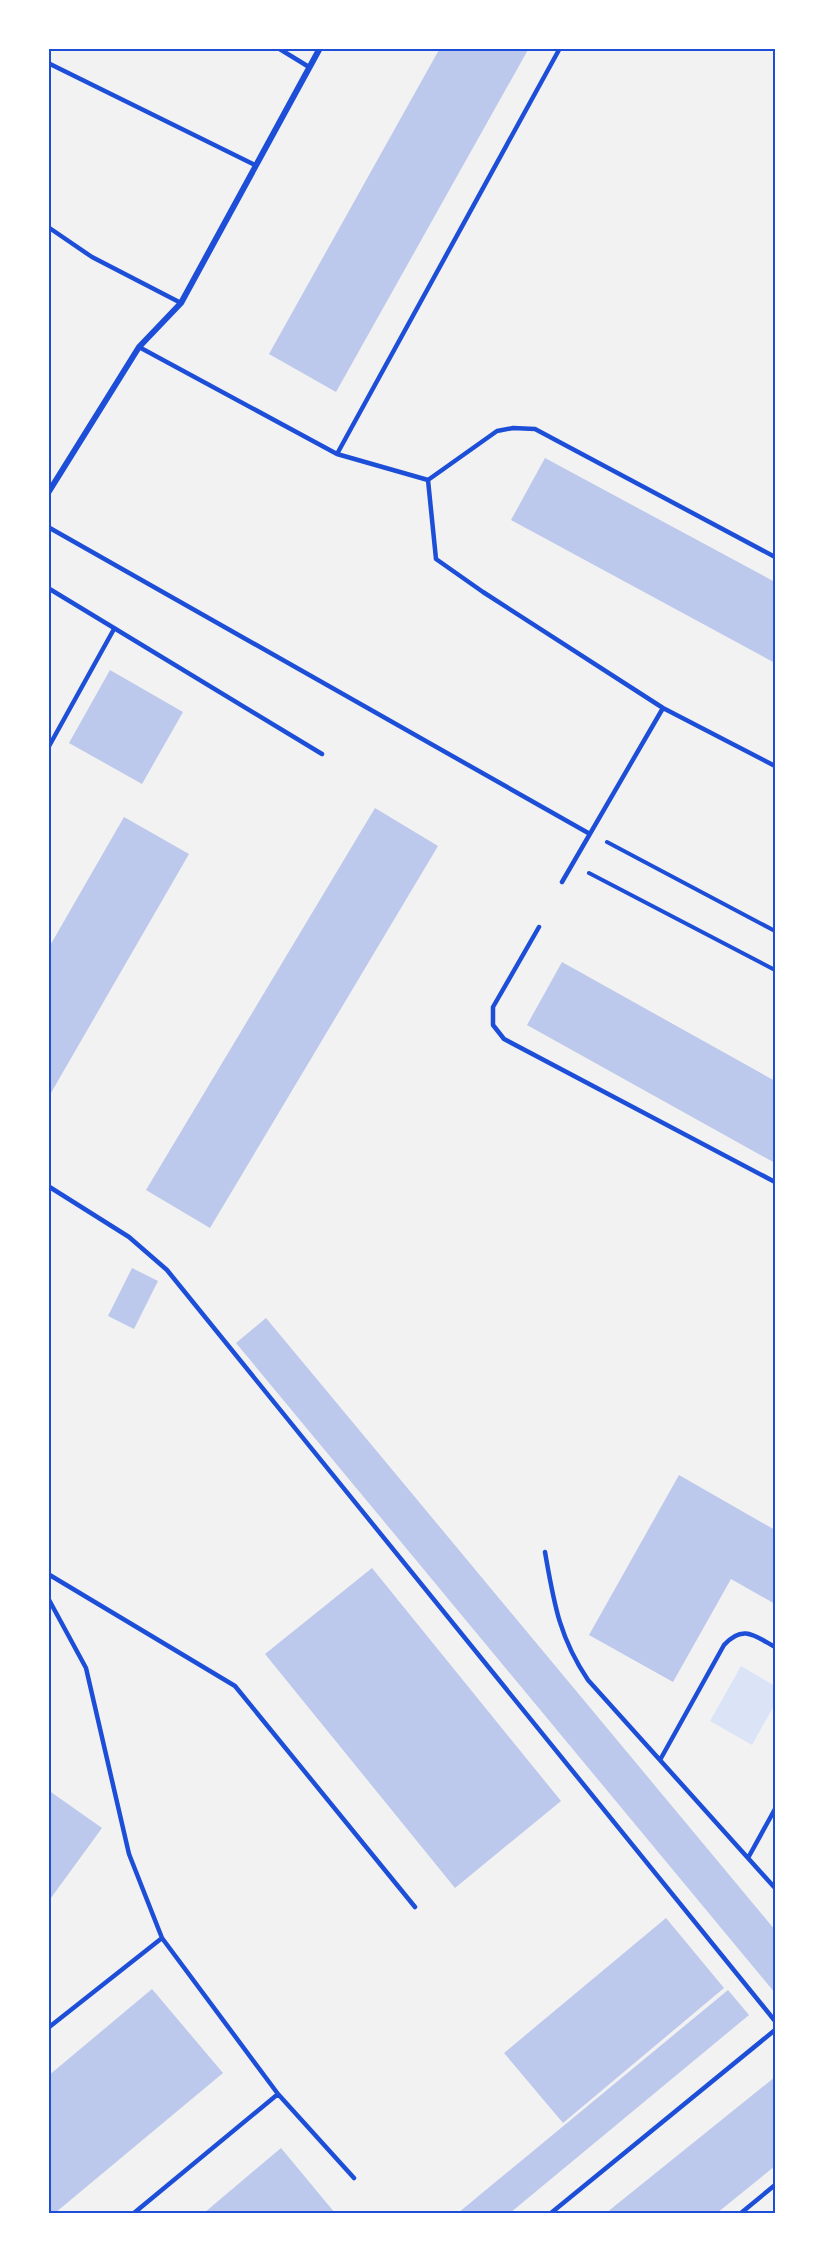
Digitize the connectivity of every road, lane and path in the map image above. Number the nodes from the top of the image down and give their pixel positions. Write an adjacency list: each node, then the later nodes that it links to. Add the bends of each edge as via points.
1 (278, 48): 5 (lane)
2 (320, 48): 5 (street)
3 (560, 48): 10 (lane)
4 (48, 63): 6 (lane)
5 (309, 67): 6 (street)
6 (255, 165): 8 (street)
7 (48, 227): 8 (lane, via 92,257)
8 (181, 303): 9 (street)
9 (139, 347): 10 (lane); 12 (street)
10 (337, 454): 11 (lane)
11 (428, 480): 14 (lane, via 497,431 535,429); 17 (lane, via 436,559)
12 (48, 494)
13 (48, 527): 21 (lane)
14 (775, 557)
15 (48, 588): 16 (lane)
16 (114, 629): 18 (lane); 19 (lane)
17 (663, 708): 20 (lane); 21 (lane)
18 (48, 748)
19 (322, 754)
20 (775, 766)
21 (590, 834): 22 (lane); 25 (path)
22 (573, 864): 23 (lane); 26 (path)
23 (562, 882)
24 (539, 927): 27 (lane, via 493,1007 493,1025 504,1039)
25 (775, 931)
26 (775, 970)
27 (775, 1182)
28 (48, 1186): 39 (lane, via 129,1237 167,1270)
29 (546, 1552): 33 (lane, via 556,1612 567,1646 588,1680)
30 (48, 1574): 37 (lane, via 235,1686)
31 (48, 1598): 38 (lane, via 86,1668 129,1854)
32 (775, 1647): 33 (lane, via 750,1633 730,1638)
33 (660, 1760): 35 (lane)
34 (775, 1809): 35 (lane)
35 (748, 1858): 36 (lane)
36 (775, 1888)
37 (415, 1907)
38 (162, 1938): 40 (lane); 42 (lane)
39 (775, 2021)
40 (48, 2028)
41 (775, 2030): 46 (lane)
42 (278, 2094): 43 (lane); 45 (lane)
43 (354, 2178)
44 (775, 2185): 47 (lane)
45 (134, 2213)
46 (551, 2213)
47 (741, 2213)

